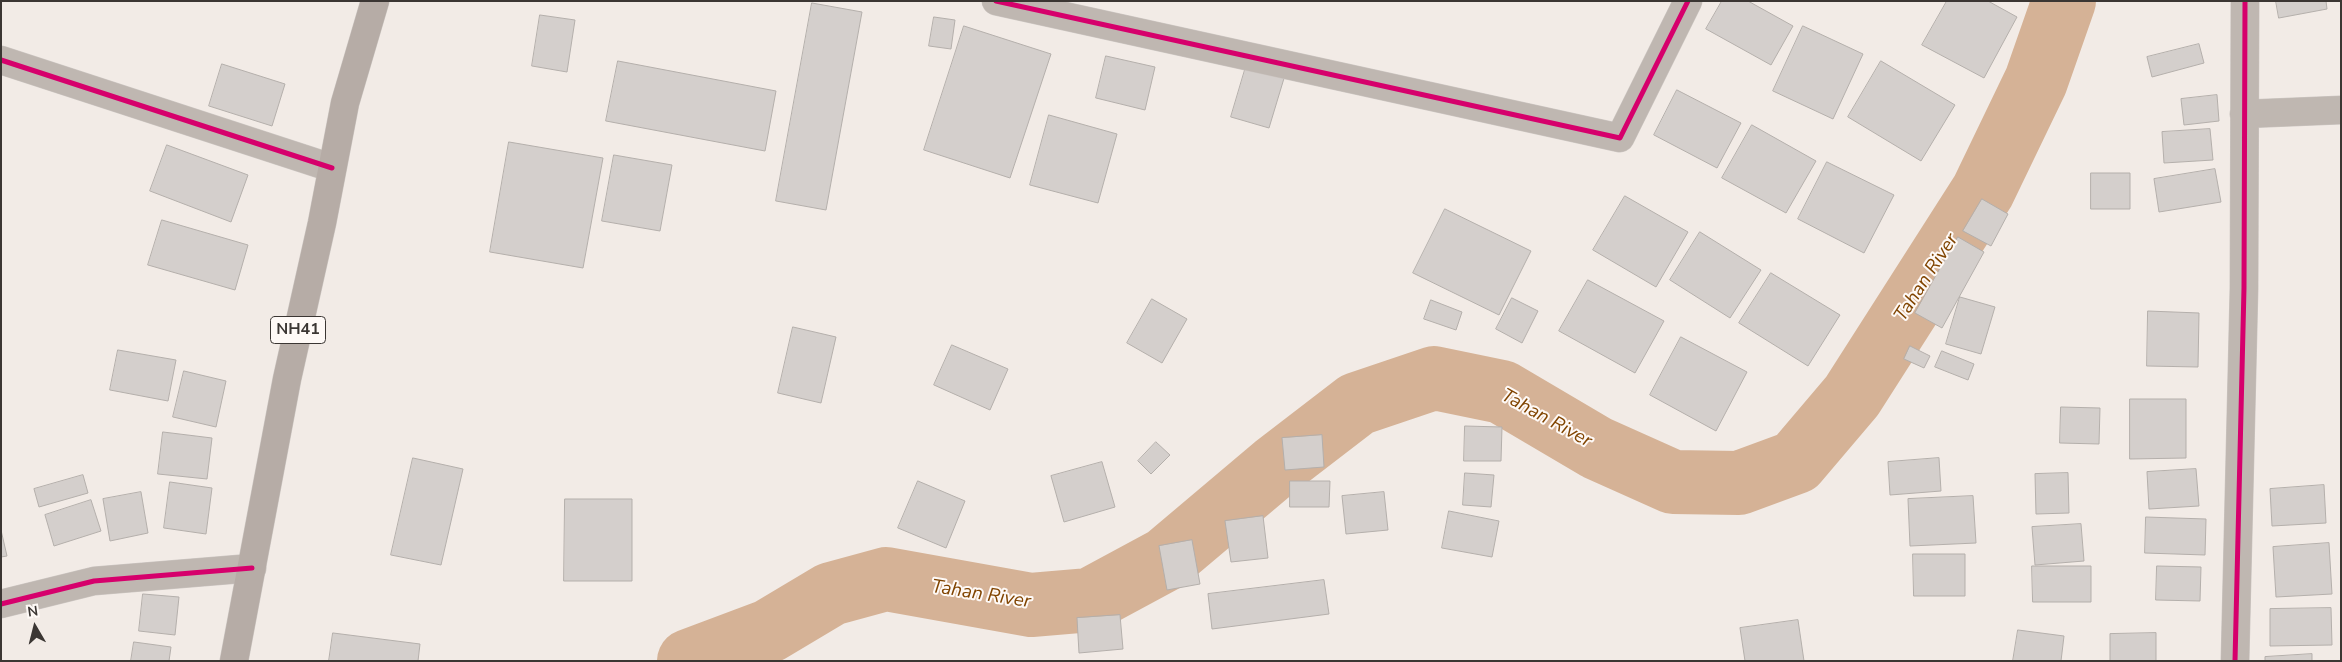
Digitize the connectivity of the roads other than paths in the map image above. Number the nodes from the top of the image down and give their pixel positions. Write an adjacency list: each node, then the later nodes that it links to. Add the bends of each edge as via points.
1 (375, 1): 8 (highway, NH41, via 345,103)
2 (996, 1): 3 (street, via 1620,138)
3 (1688, 1)
4 (2245, 1): 7 (street)
5 (1, 60): 8 (street)
6 (2341, 110): 7 (street)
7 (2244, 114): 12 (street, via 2244,288)
8 (332, 168): 9 (highway, NH41, via 287,379)
9 (252, 568): 10 (street, via 94,581); 11 (highway, NH41)
10 (1, 604)
11 (234, 661)
12 (2235, 661)

